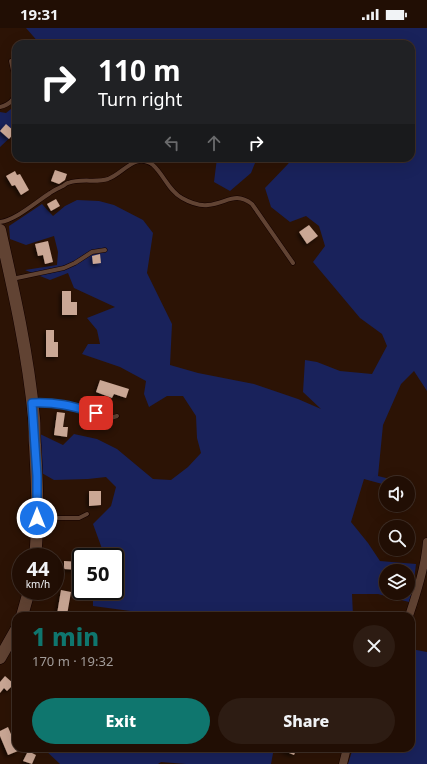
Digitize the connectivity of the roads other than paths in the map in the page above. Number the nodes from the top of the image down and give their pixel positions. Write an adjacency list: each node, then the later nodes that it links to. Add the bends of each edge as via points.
1 (11, 61): 2 (lane)
2 (12, 66)
3 (12, 100): 4 (lane)
4 (0, 107)
5 (137, 162): 7 (lane, via 107,179 67,183 12,219)
6 (147, 162): 10 (lane, via 154,165 174,192 188,201 209,205 233,198 245,199 252,204)
7 (0, 222)
8 (0, 230): 11 (main road)
9 (105, 250): 11 (lane, via 92,252 64,268)
10 (293, 263)
11 (12, 279): 12 (main road, via 27,359)
12 (32, 403): 13 (lane, via 65,404 111,418); 15 (main road)
13 (117, 416)
14 (87, 514): 15 (lane, via 79,518)
15 (37, 518): 17 (main road)
16 (427, 542): 20 (street, via 420,583)
17 (35, 548)
18 (26, 600): 19 (main road)
19 (23, 612)
20 (410, 612)
21 (12, 637): 22 (main road)
22 (0, 658)
23 (346, 752): 24 (street)
24 (343, 764)

